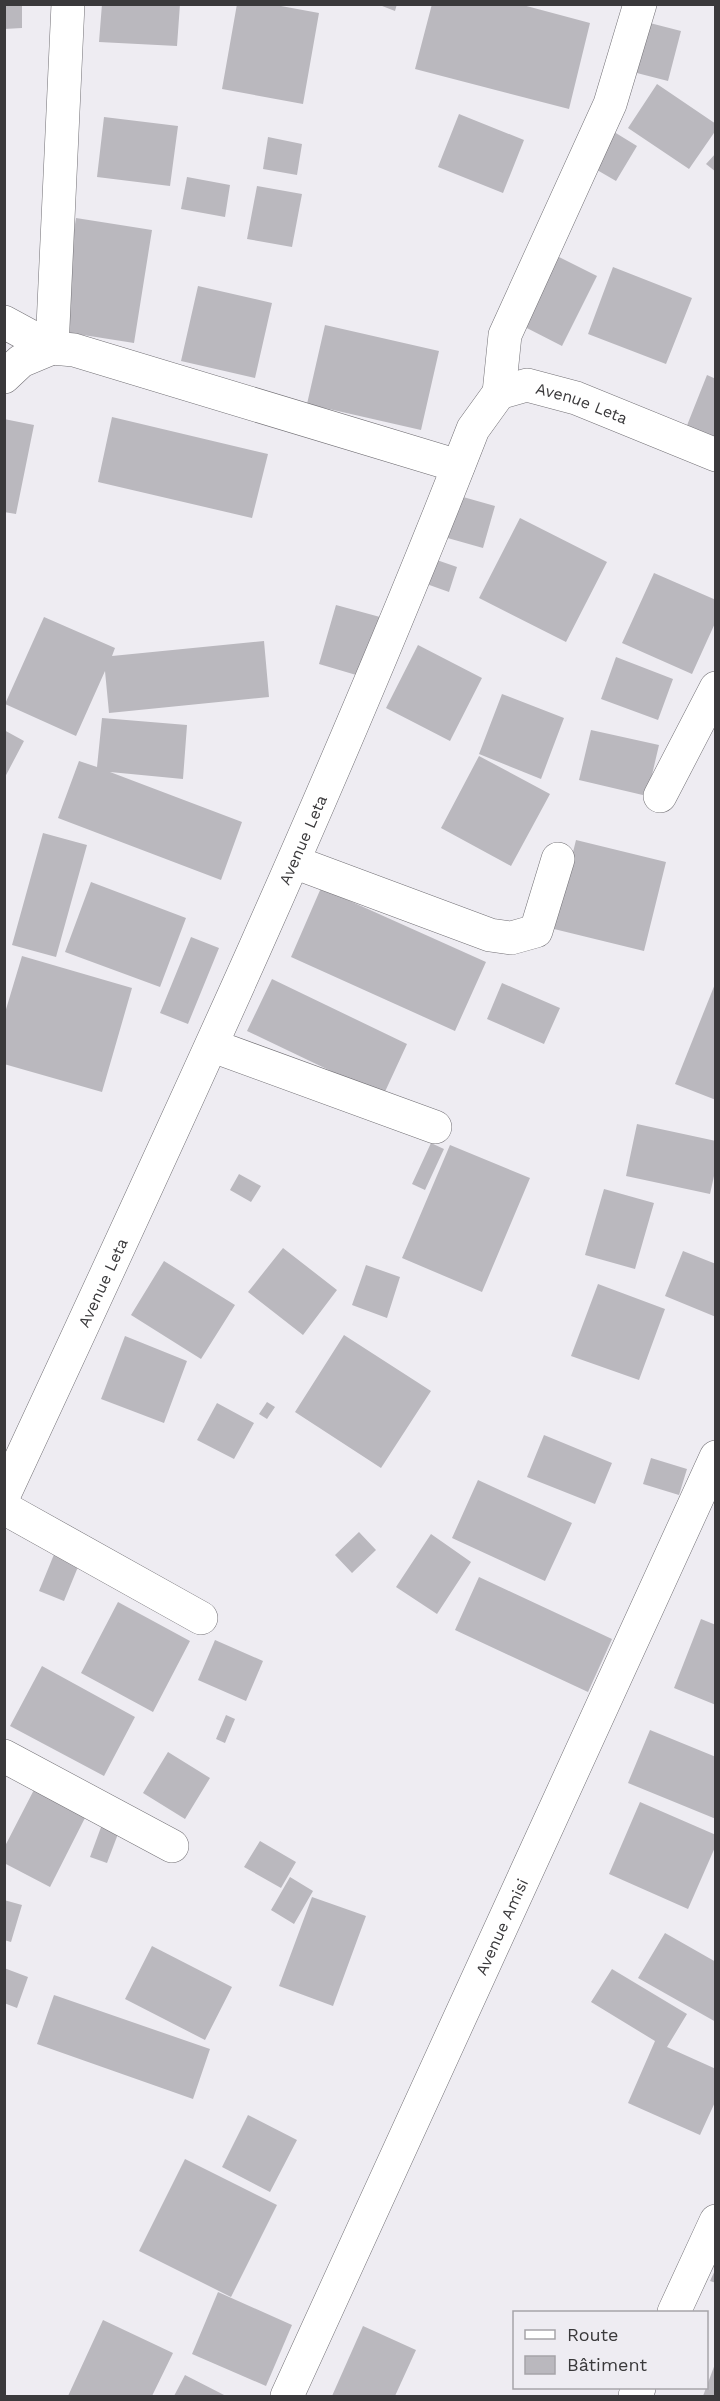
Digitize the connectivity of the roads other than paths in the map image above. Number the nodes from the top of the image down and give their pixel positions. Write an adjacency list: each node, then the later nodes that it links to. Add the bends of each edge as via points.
1 (68, 4): 4 (street)
2 (640, 4): 6 (street, via 610,104 506,335)
3 (4, 322): 4 (street)
4 (52, 348): 5 (street, via 21,361); 8 (street, via 85,354)
5 (4, 377)
6 (500, 393): 7 (street, Avenue Leta, via 527,385 576,398); 8 (street, Avenue Leta, via 473,429)
7 (716, 455)
8 (459, 466): 12 (street, Avenue Leta)
9 (716, 688): 10 (street)
10 (660, 796)
11 (558, 859): 12 (street, via 536,931 511,938 490,935)
12 (294, 862): 13 (street, Avenue Leta)
13 (213, 1046): 14 (street); 16 (street, Avenue Leta)
14 (435, 1127)
15 (716, 1456): 23 (street, Avenue Amisi)
16 (4, 1495)
17 (4, 1508): 18 (street)
18 (201, 1618)
19 (4, 1755): 20 (street)
20 (172, 1846)
21 (716, 2221): 22 (street)
22 (675, 2311)
23 (287, 2397)

